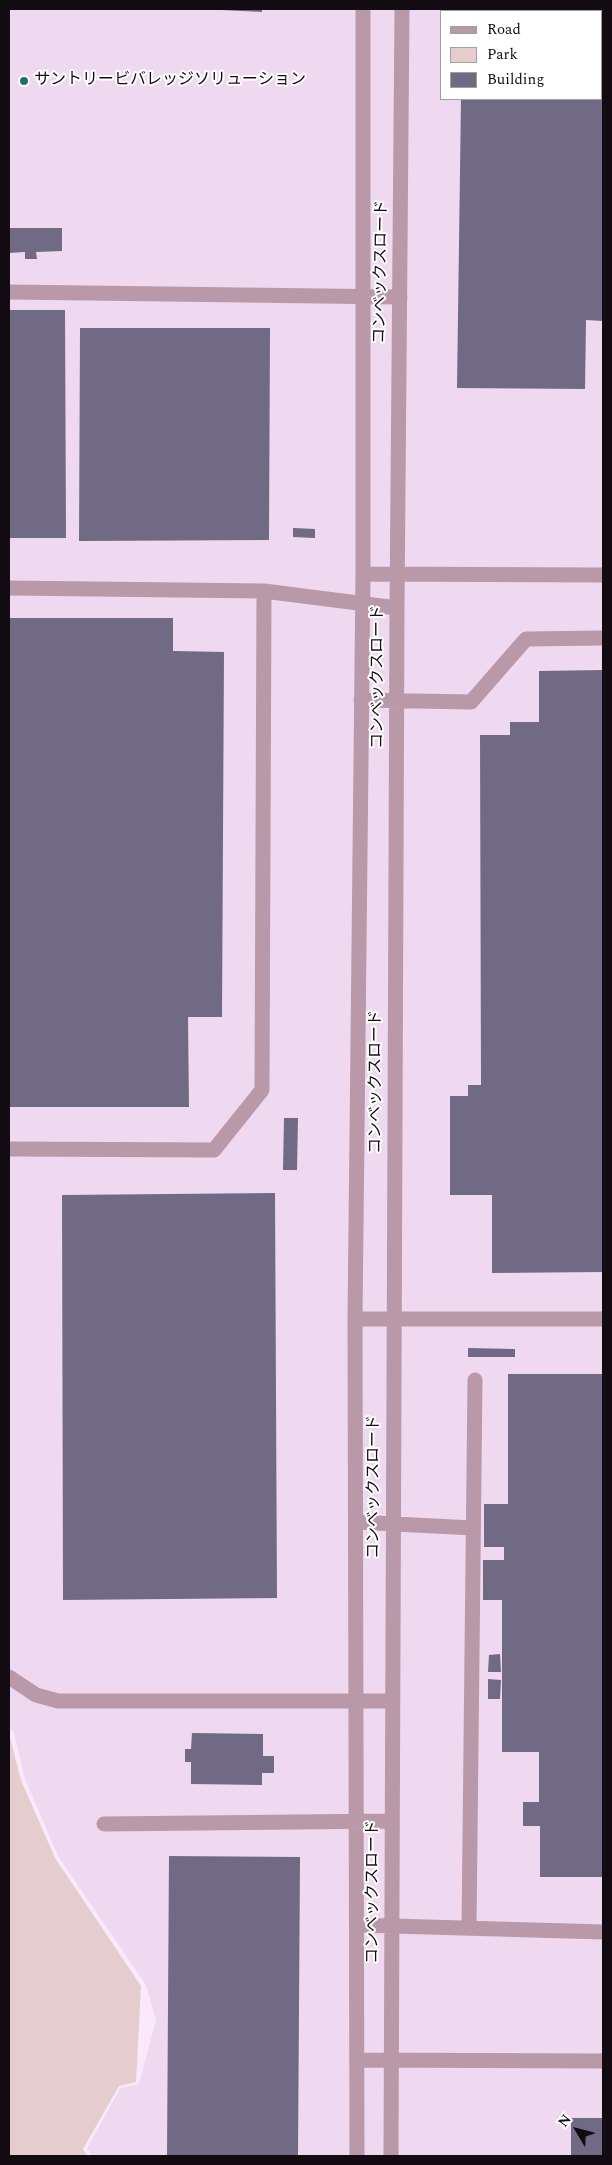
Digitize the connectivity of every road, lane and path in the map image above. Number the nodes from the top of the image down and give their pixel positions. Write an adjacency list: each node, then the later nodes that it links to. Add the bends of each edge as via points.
1 (363, 9): 4 (street, コンベックスロード)
2 (402, 9): 5 (street, コンベックスロード)
3 (9, 292): 4 (street)
4 (363, 296): 5 (street); 6 (street, コンベックスロード)
5 (400, 296): 7 (street, コンベックスロード)
6 (362, 574): 7 (street); 11 (street, コンベックスロード)
7 (397, 575): 8 (street); 12 (street, コンベックスロード)
8 (603, 575)
9 (9, 588): 10 (street)
10 (264, 591): 11 (street); 16 (street, via 262,1090 214,1150)
11 (362, 604): 12 (street); 14 (street, コンベックスロード)
12 (397, 608): 15 (street, コンベックスロード)
13 (603, 638): 15 (street, via 526,639 471,702)
14 (361, 700): 15 (street); 17 (street, コンベックスロード)
15 (396, 701): 18 (street, コンベックスロード)
16 (9, 1149)
17 (355, 1319): 18 (street); 21 (street, コンベックスロード)
18 (393, 1319): 19 (street); 22 (street, コンベックスロード)
19 (603, 1319)
20 (475, 1380): 23 (street)
21 (356, 1522): 22 (street); 25 (street, コンベックスロード)
22 (393, 1524): 23 (street); 26 (street, コンベックスロード)
23 (473, 1528): 32 (street)
24 (9, 1677): 25 (street, via 36,1695 58,1701)
25 (357, 1701): 26 (street); 27 (street, コンベックスロード)
26 (392, 1701): 28 (street, コンベックスロード)
27 (357, 1821): 28 (street); 29 (street); 30 (street, コンベックスロード)
28 (392, 1821): 31 (street, コンベックスロード)
29 (104, 1824)
30 (357, 1925): 31 (street); 34 (street, コンベックスロード)
31 (391, 1925): 32 (street); 35 (street, コンベックスロード)
32 (469, 1928): 33 (street)
33 (603, 1932)
34 (357, 2060): 35 (street); 37 (street, コンベックスロード)
35 (391, 2060): 36 (street); 38 (street, コンベックスロード)
36 (603, 2061)
37 (357, 2156)
38 (391, 2156)

